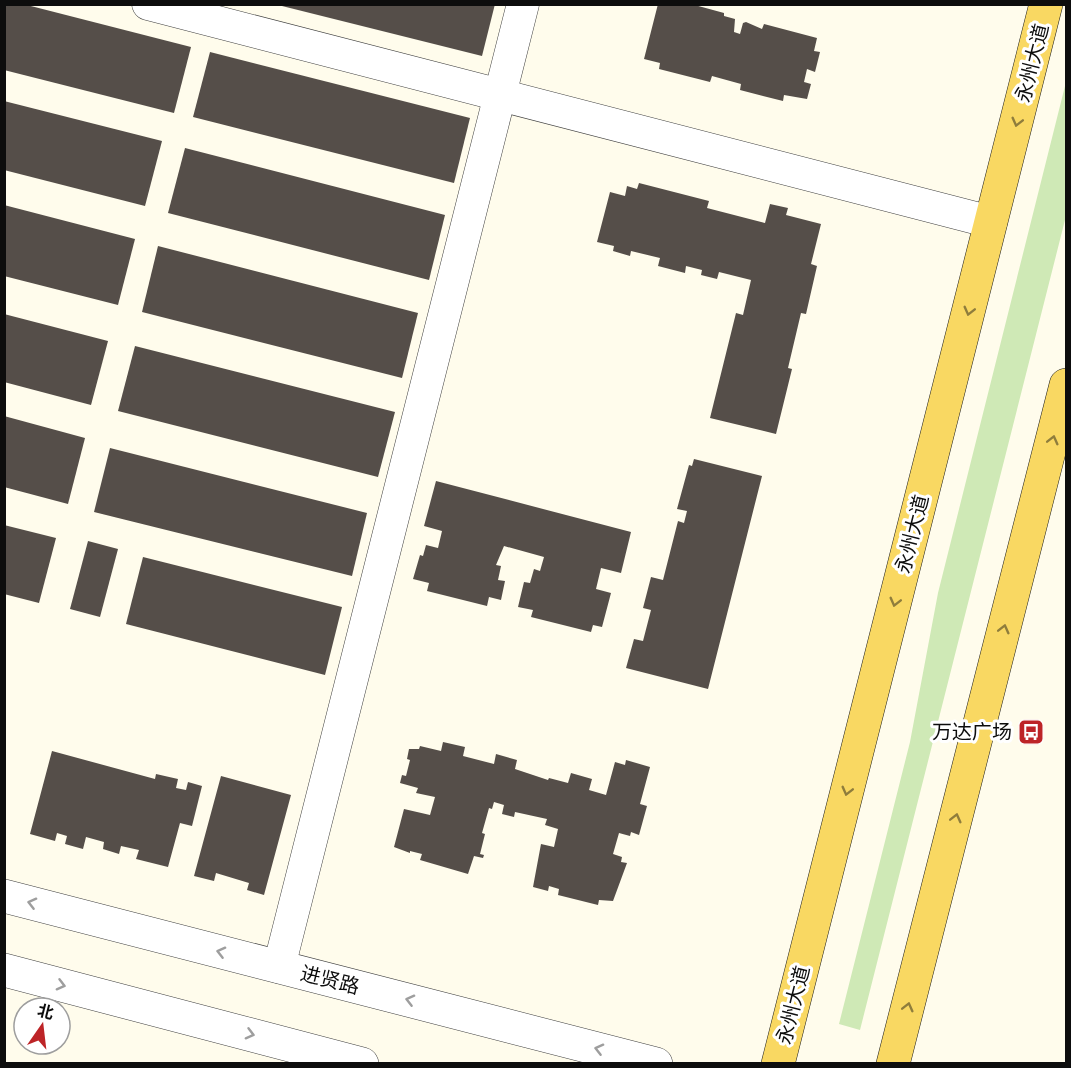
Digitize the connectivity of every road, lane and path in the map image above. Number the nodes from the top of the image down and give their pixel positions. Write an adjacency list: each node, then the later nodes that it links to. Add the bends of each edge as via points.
1 (148, 4): 4 (street)
2 (523, 4): 4 (street)
3 (1046, 4): 5 (main road, 永州大道, one-way to 5)
4 (500, 95): 5 (street); 8 (street)
5 (991, 222): 12 (main road, 永州大道, one-way to 12)
6 (1066, 386): 13 (main road, one-way to 6)
7 (4, 896): 8 (street, 进贤路, one-way to 7)
8 (279, 967): 11 (street, 进贤路, one-way to 8)
9 (4, 970): 10 (street, one-way to 10)
10 (362, 1064)
11 (656, 1064)
12 (778, 1064)
13 (893, 1064)

